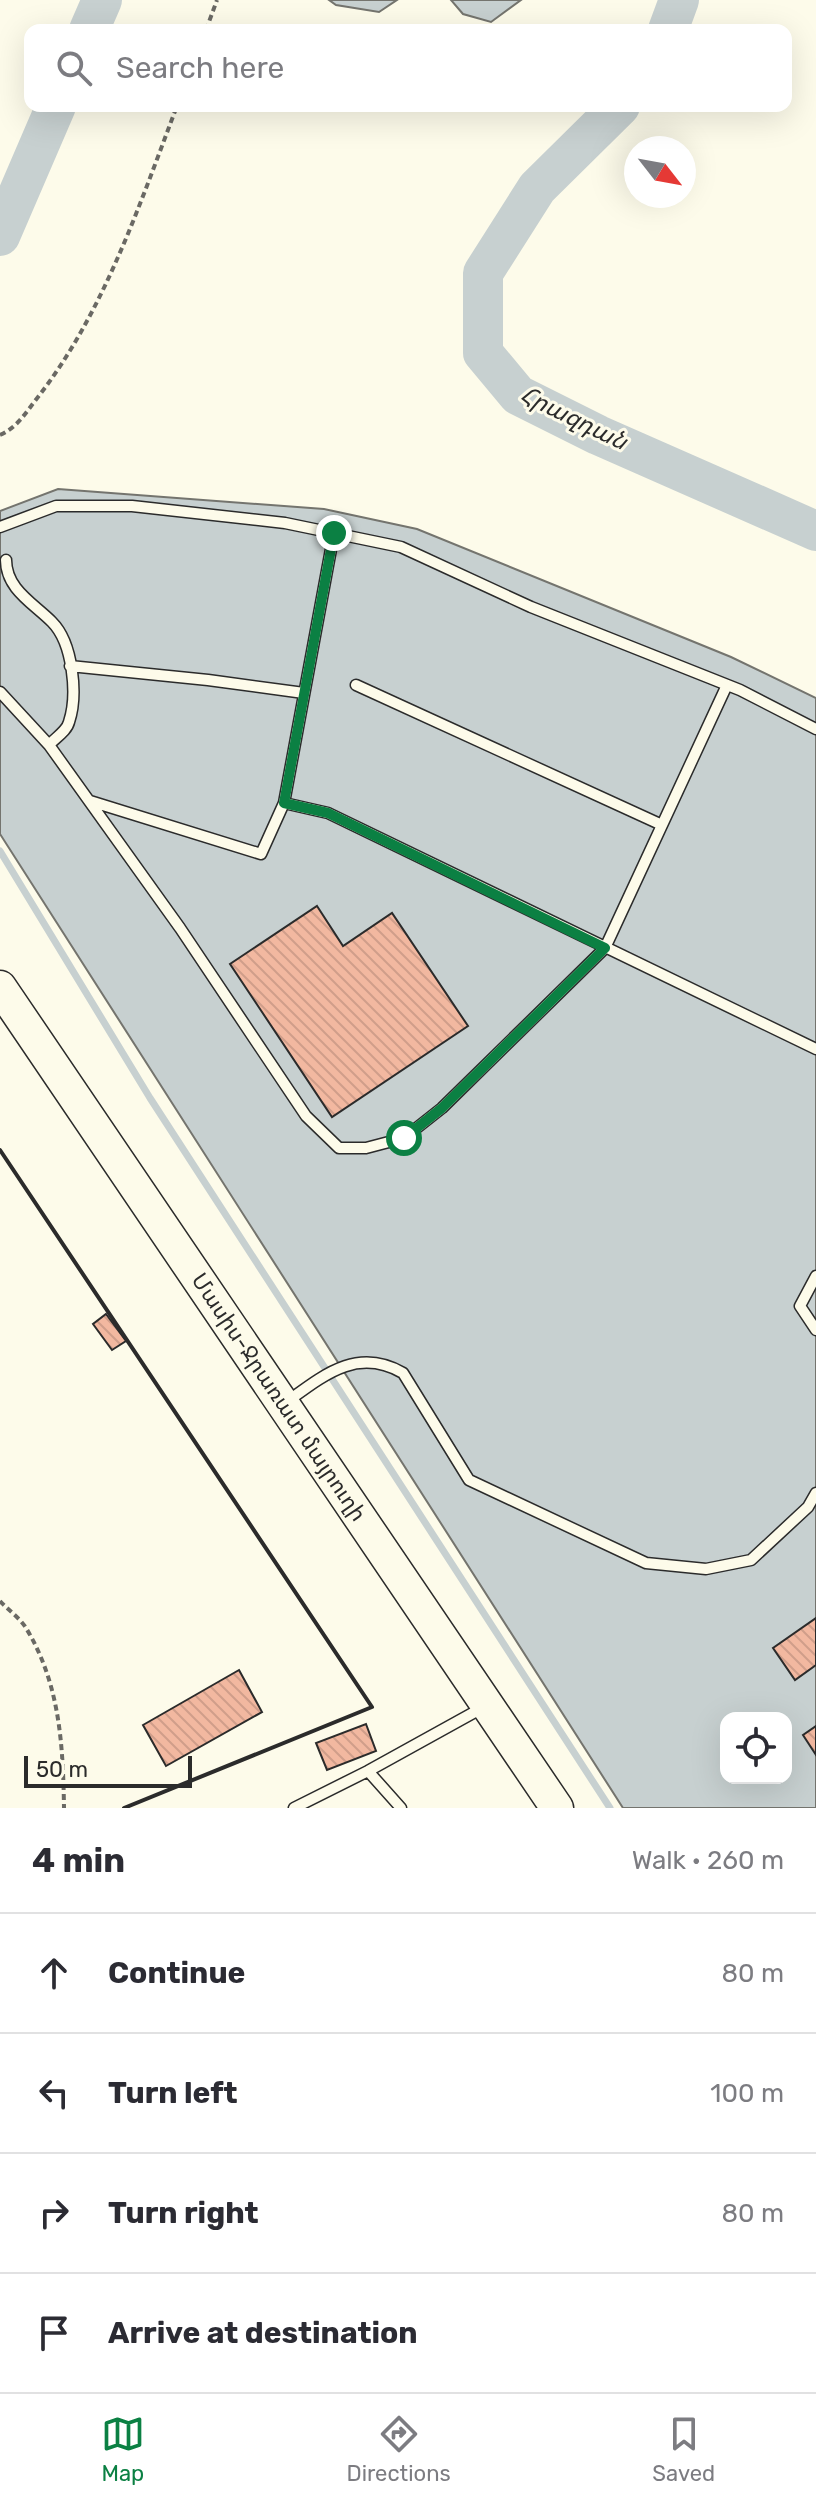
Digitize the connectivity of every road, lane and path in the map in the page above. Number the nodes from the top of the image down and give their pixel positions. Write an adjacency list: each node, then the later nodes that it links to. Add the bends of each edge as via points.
1 (217, 0): 2 (path)
2 (208, 24)
3 (175, 112): 4 (path, via 126,243 63,364 14,429)
4 (0, 435)
5 (0, 527): 6 (lane, via 56,506 132,506)
6 (334, 533): 10 (lane, via 401,547 531,607); 12 (lane)
7 (6, 560): 8 (lane, via 6,575 55,624)
8 (70, 666): 12 (lane); 14 (lane, via 75,685 69,725)
9 (356, 685): 17 (lane)
10 (727, 685): 13 (lane); 17 (lane)
11 (0, 692): 14 (lane)
12 (304, 693): 16 (lane)
13 (816, 729)
14 (49, 745): 15 (lane)
15 (90, 801): 16 (lane, via 261,854); 18 (lane, via 306,1116 339,1148 366,1148 404,1138 442,1108)
16 (284, 803): 18 (lane, via 328,813)
17 (662, 825): 18 (lane)
18 (605, 948): 20 (lane)
19 (0, 987): 23 (main road, Մասիս-Ջրառատ մայրուղի)
20 (816, 1049)
21 (816, 1276): 22 (lane, via 800,1306)
22 (816, 1330)
23 (283, 1404): 24 (lane, via 339,1369 367,1362 387,1364 403,1373 469,1480 646,1563 706,1569 751,1560 808,1507); 26 (main road, Մասիս-Ջրառատ մայրուղի)
24 (816, 1493)
25 (0, 1601): 28 (path, via 25,1626 51,1681 63,1747)
26 (488, 1705): 27 (lane); 31 (main road, Մասիս-Ջրառատ մայրուղի)
27 (368, 1771): 29 (lane); 30 (lane)
28 (64, 1808)
29 (294, 1808)
30 (401, 1808)
31 (557, 1808)

